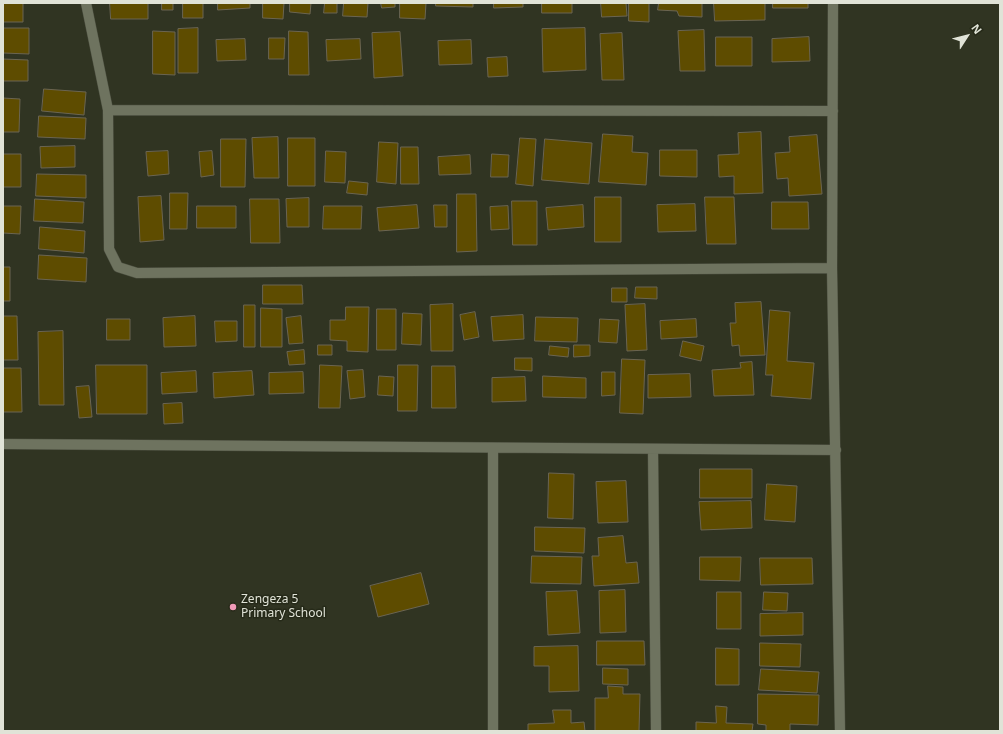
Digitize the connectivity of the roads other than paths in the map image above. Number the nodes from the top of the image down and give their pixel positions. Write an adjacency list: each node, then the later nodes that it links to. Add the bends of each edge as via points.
1 (86, 3): 3 (street)
2 (834, 3): 4 (street)
3 (108, 110): 4 (street); 5 (street, via 109,249 118,267 137,273)
4 (833, 111): 5 (street)
5 (832, 268): 9 (street)
6 (3, 444): 7 (street)
7 (493, 448): 8 (street); 10 (street)
8 (653, 450): 9 (street); 11 (street)
9 (836, 450): 12 (street)
10 (493, 731)
11 (656, 731)
12 (840, 731)

